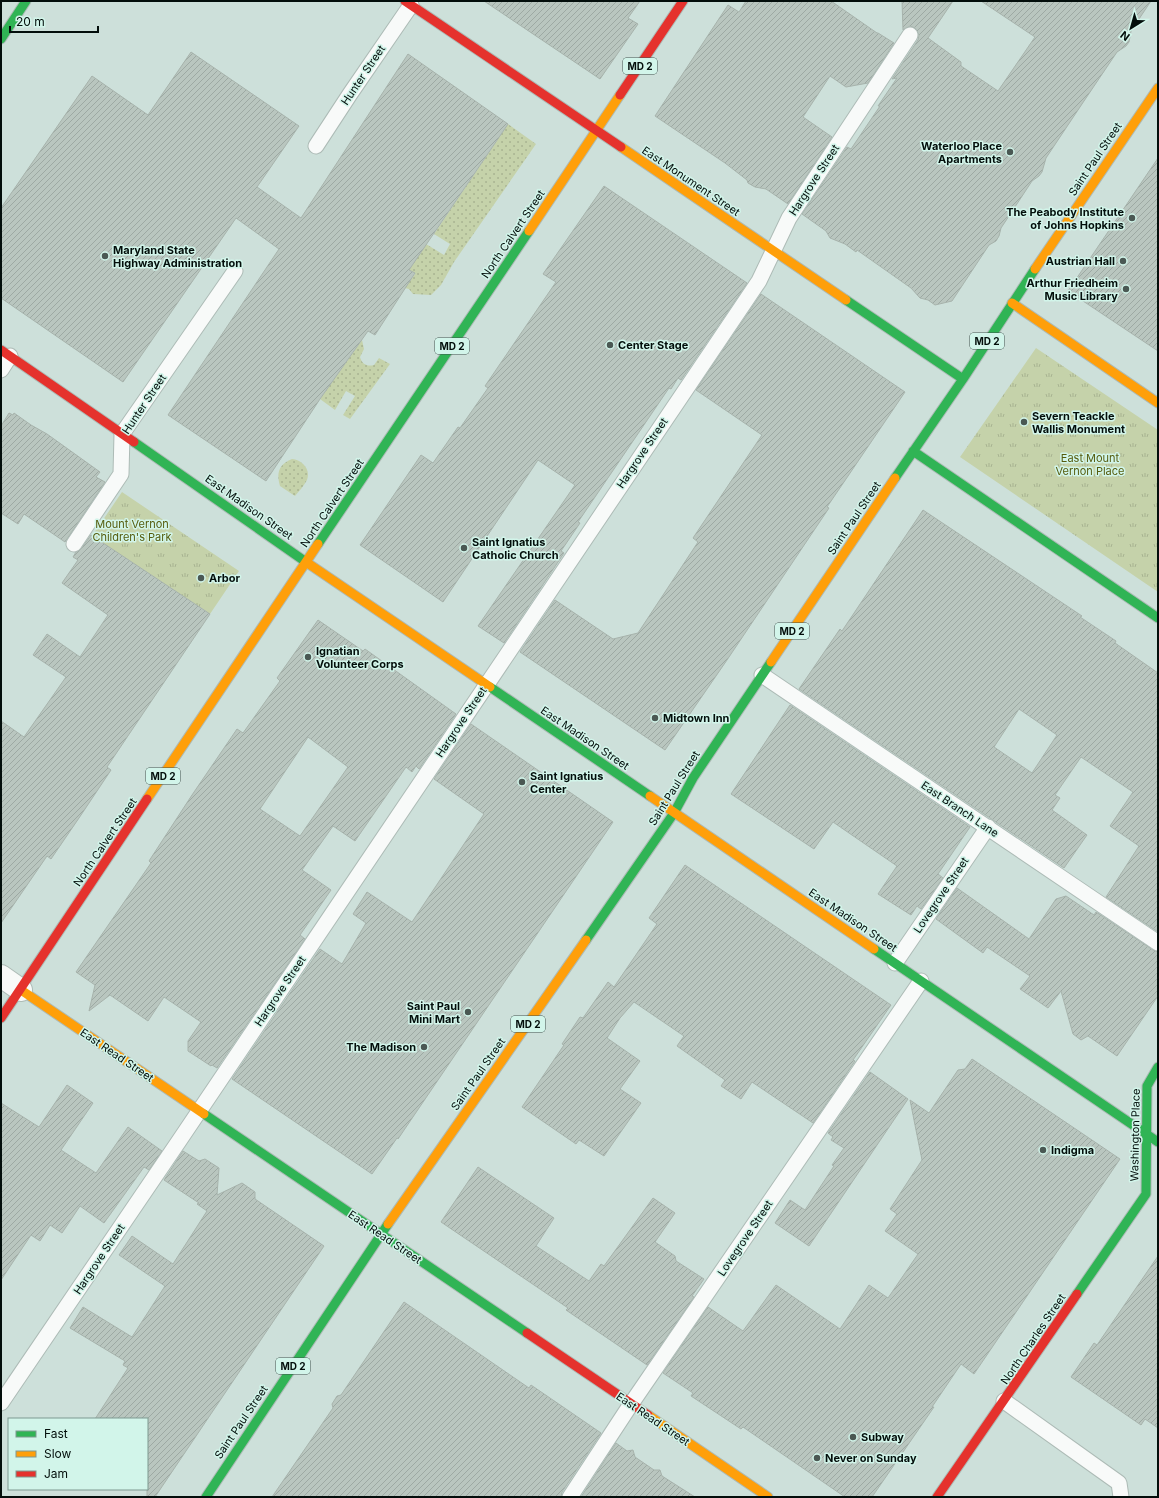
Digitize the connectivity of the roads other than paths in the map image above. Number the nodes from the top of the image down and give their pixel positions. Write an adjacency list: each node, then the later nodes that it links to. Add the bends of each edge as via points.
1 (26, 1): 5 (main road)
2 (683, 1): 7 (main road, North Calvert Street / MD 2)
3 (408, 3): 7 (main road, East Monument Street); 8 (lane, Hunter Street)
4 (910, 35): 9 (lane, Hargrove Street, via 789,218)
5 (1, 39)
6 (1158, 88): 11 (main road, Saint Paul Street / MD 2)
7 (597, 130): 9 (main road, East Monument Street); 19 (main road, North Calvert Street / MD 2)
8 (316, 146)
9 (773, 251): 14 (main road, East Monument Street); 22 (lane, Hargrove Street, via 759,281)
10 (235, 271): 16 (lane, Hunter Street)
11 (1012, 303): 14 (main road, Saint Paul Street / MD 2); 15 (main road)
12 (6, 353): 13 (lane); 16 (main road, East Madison Street)
13 (1, 370)
14 (963, 379): 17 (main road, Saint Paul Street / MD 2)
15 (1158, 402)
16 (122, 434): 18 (lane, Hunter Street, via 121,474); 19 (main road, East Madison Street)
17 (913, 451): 20 (main road); 21 (main road, Saint Paul Street / MD 2)
18 (74, 544)
19 (306, 562): 22 (main road, East Madison Street); 29 (main road, North Calvert Street / MD 2)
20 (1158, 618)
21 (762, 676): 23 (main road, Saint Paul Street / MD 2, via 693,778); 24 (lane, East Branch Lane)
22 (486, 684): 23 (main road, East Madison Street); 32 (lane, Hargrove Street)
23 (674, 813): 26 (main road, East Madison Street); 37 (main road, Saint Paul Street / MD 2)
24 (988, 827): 25 (lane, East Branch Lane); 26 (lane, Lovegrove Street)
25 (1158, 943)
26 (895, 962): 28 (main road, East Madison Street)
27 (1, 976): 29 (street, East Read Street)
28 (921, 981): 33 (main road, East Madison Street); 40 (lane, Lovegrove Street)
29 (21, 990): 30 (main road, North Calvert Street / MD 2); 32 (main road, East Read Street)
30 (1, 1018)
31 (1158, 1067): 33 (main road, Washington Place, via 1147,1086)
32 (199, 1111): 37 (main road, East Read Street); 39 (lane, Hargrove Street)
33 (1146, 1134): 34 (main road, East Madison Street); 36 (main road, Washington Place)
34 (1158, 1142)
35 (1158, 1190): 36 (main road, Washington Place)
36 (1146, 1194): 38 (main road, North Charles Street)
37 (381, 1234): 40 (main road, East Read Street); 41 (main road, Saint Paul Street / MD 2)
38 (1004, 1401): 44 (main road, North Charles Street); 45 (lane, via 1119,1483)
39 (1, 1403)
40 (631, 1404): 42 (lane, Lovegrove Street); 43 (main road, East Read Street)
41 (206, 1497)
42 (570, 1497)
43 (768, 1497)
44 (937, 1497)
45 (1121, 1497)

